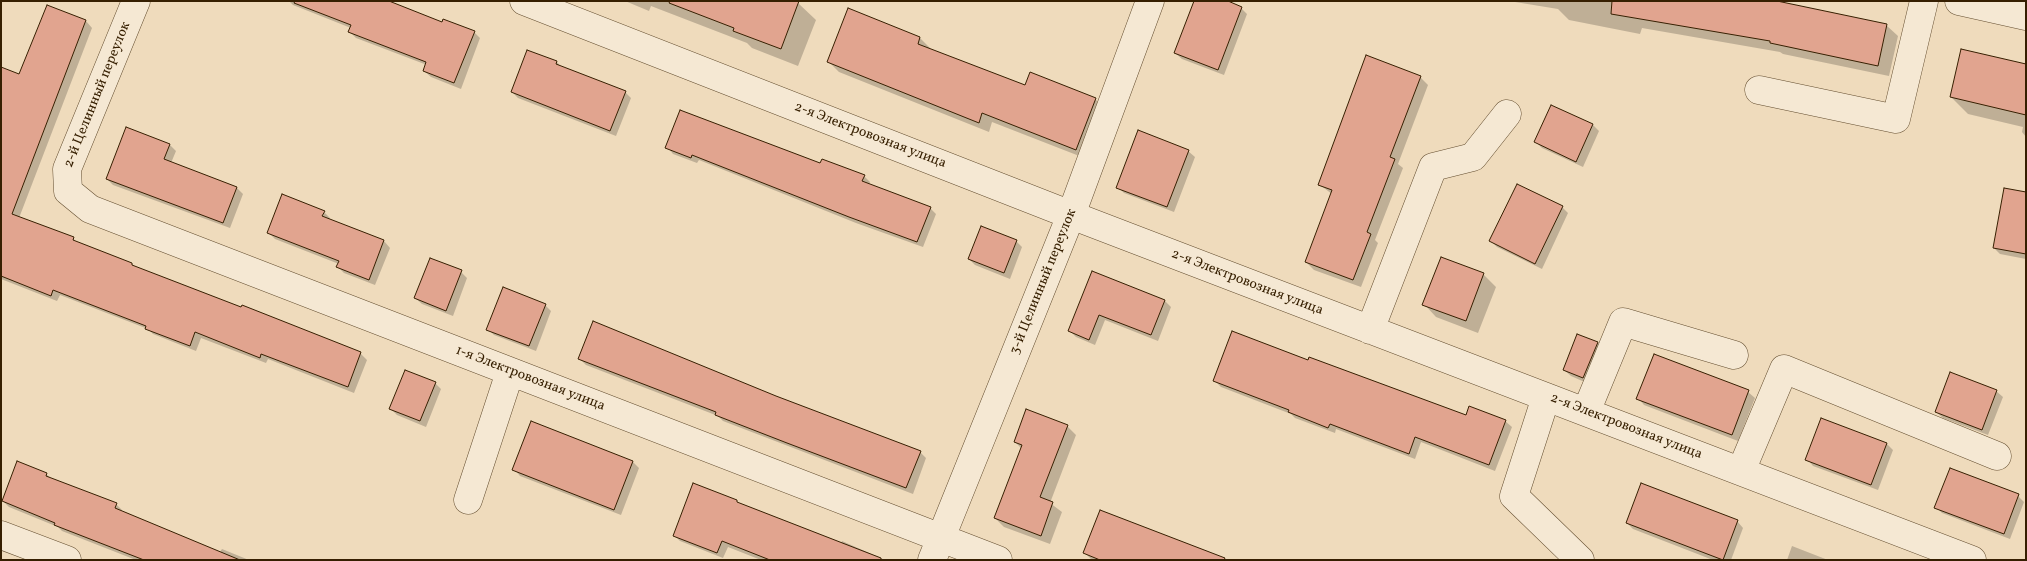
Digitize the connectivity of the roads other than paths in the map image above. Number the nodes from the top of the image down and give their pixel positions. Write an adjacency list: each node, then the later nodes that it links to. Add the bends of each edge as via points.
1 (136, 1): 9 (street, 2-й Целинный переулок, via 67,169)
2 (524, 1): 10 (street, 2-я Электровозная улица)
3 (1150, 1): 10 (street, 3-й Целинный переулок)
4 (1924, 1): 7 (street, via 1896,119)
5 (1958, 1): 6 (street)
6 (2026, 16)
7 (1759, 90)
8 (1507, 114): 11 (street, via 1473,157 1434,167)
9 (68, 191): 13 (street, 1-я Электровозная улица, via 90,209)
10 (1072, 215): 11 (street, 2-я Электровозная улица); 20 (street, 3-й Целинный переулок)
11 (1370, 330): 14 (street, 2-я Электровозная улица)
12 (1734, 355): 15 (street, via 1623,322)
13 (510, 372): 18 (street); 20 (street, 1-я Электровозная улица)
14 (1546, 397): 15 (street, 2-я Электровозная улица); 23 (street, via 1514,496)
15 (1586, 412): 17 (street, 2-я Электровозная улица)
16 (1997, 456): 17 (street, via 1784,369)
17 (1741, 471): 24 (street, 2-я Электровозная улица)
18 (468, 500)
19 (1, 534): 21 (street)
20 (936, 548): 22 (street, 1-я Электровозная улица)
21 (67, 560)
22 (998, 560)
23 (1580, 560)
24 (1972, 560)

